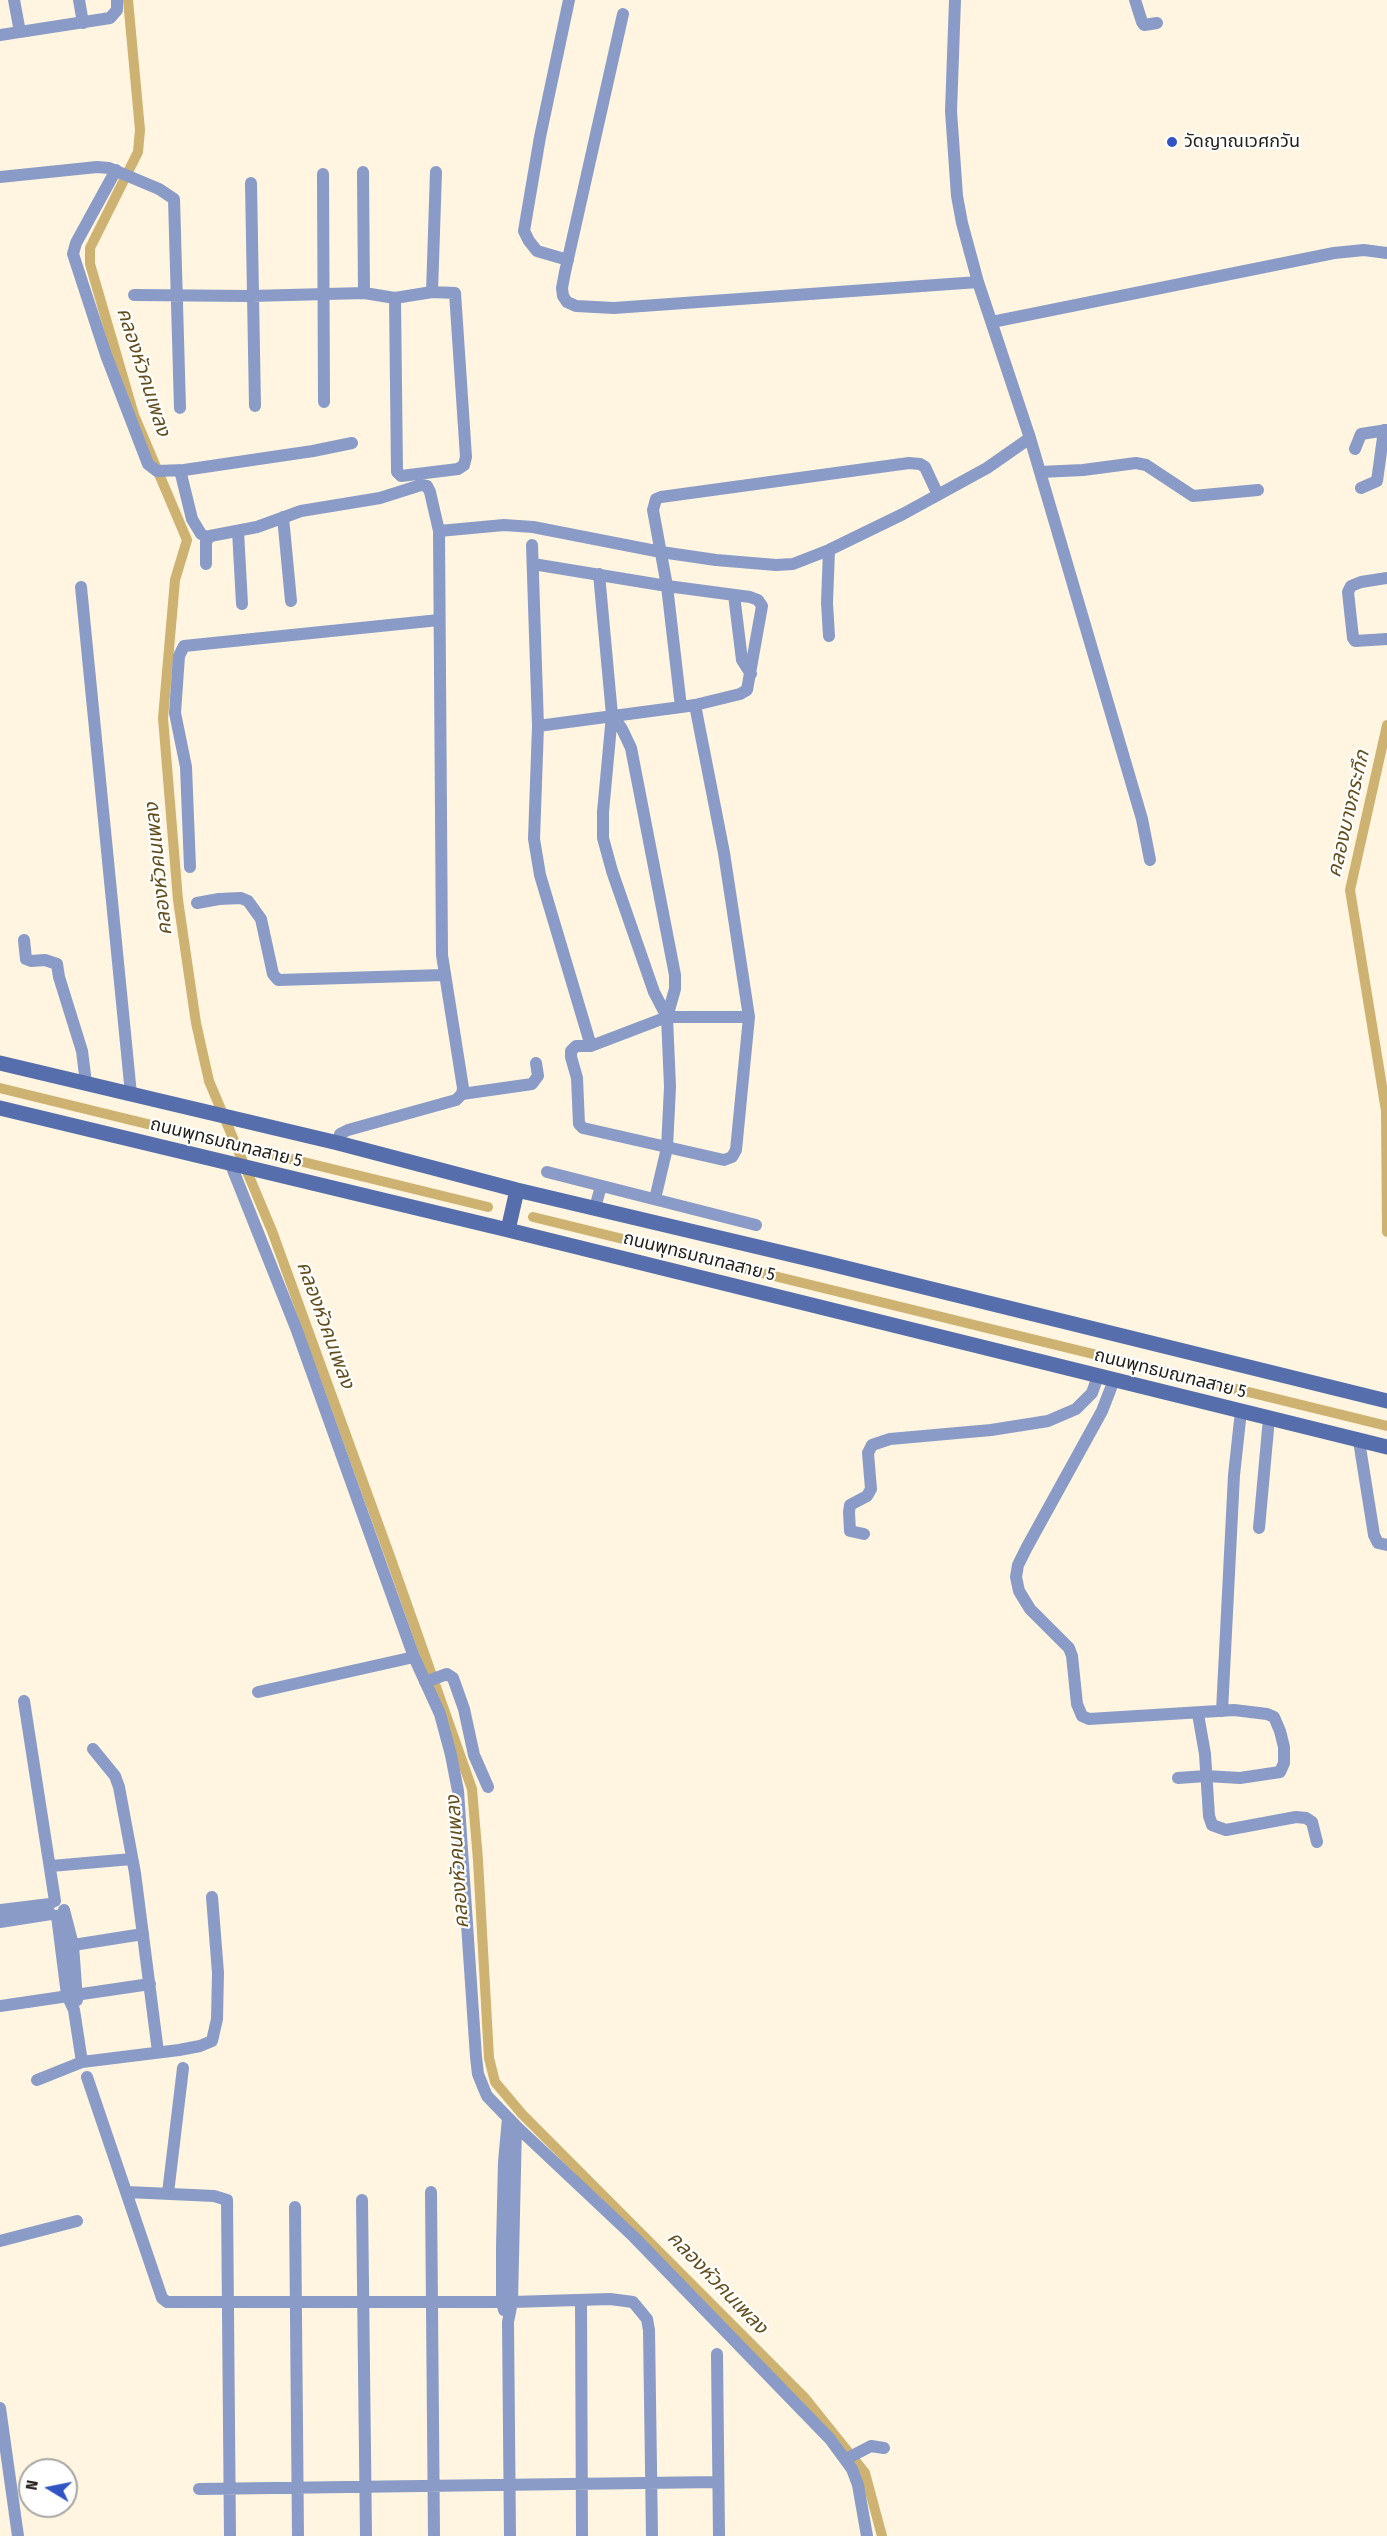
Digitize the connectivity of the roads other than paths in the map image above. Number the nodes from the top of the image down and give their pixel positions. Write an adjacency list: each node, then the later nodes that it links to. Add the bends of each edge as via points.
1 (14, 0): 10 (street)
2 (79, 0): 8 (street)
3 (117, 0): 8 (street, via 114,15)
4 (569, 0): 19 (street, via 524,231 537,250)
5 (955, 0): 20 (street, via 951,111 957,196)
6 (1135, 0): 9 (street, via 1144,25)
7 (623, 14): 19 (street)
8 (83, 23): 10 (street)
9 (1157, 23)
10 (20, 32): 11 (street)
11 (0, 35)
12 (118, 171): 16 (street, via 97,167); 25 (street, via 169,193 174,199); 36 (street, via 73,254 148,464 157,471)
13 (363, 172): 23 (street)
14 (436, 172): 21 (street)
15 (323, 174): 22 (street)
16 (0, 177)
17 (251, 183): 26 (street)
18 (1387, 253): 28 (street, via 1334,253)
19 (568, 261): 20 (street, via 563,296 576,306 585,307)
20 (978, 282): 28 (street)
21 (432, 292): 27 (street); 27 (street, via 454,293 457,304 466,457 458,469 401,476 397,472)
22 (324, 293): 23 (street); 26 (street); 29 (street)
23 (364, 293): 27 (street)
24 (134, 295): 25 (street)
25 (177, 296): 26 (street); 31 (street)
26 (251, 296): 30 (street)
27 (394, 298)
28 (992, 322): 33 (street)
29 (324, 402)
30 (255, 406)
31 (180, 408)
32 (1386, 430): 35 (street, via 1361,434); 38 (street, via 1377,481)
33 (1030, 438): 37 (street); 40 (street)
34 (352, 443): 36 (street)
35 (1355, 450)
36 (180, 470): 44 (street, via 192,519)
37 (1040, 472): 39 (street, via 1136,463 1146,465 1192,496); 65 (street, via 1142,819)
38 (1360, 488)
39 (1258, 490)
40 (938, 495): 46 (street); 47 (street, via 925,467 909,463 661,496 656,499 654,510)
41 (283, 518): 42 (street); 43 (street, via 380,498 421,484 430,492); 55 (street)
42 (238, 531): 44 (street); 56 (street)
43 (439, 531): 47 (street, via 504,525 533,527); 57 (street)
44 (208, 538): 48 (street)
45 (532, 545): 49 (street)
46 (829, 550): 47 (street, via 793,564); 58 (street)
47 (661, 552): 52 (street)
48 (206, 564)
49 (533, 564): 50 (street); 64 (street)
50 (599, 574): 52 (street); 63 (street)
51 (1387, 578): 59 (street, via 1361,582 1348,592 1355,641)
52 (667, 586): 54 (street); 62 (street)
53 (81, 587): 76 (street)
54 (734, 595): 60 (street, via 742,660); 60 (street, via 758,600 762,606)
55 (291, 601)
56 (242, 604)
57 (439, 620): 66 (street, via 184,646 179,656 175,713 186,767); 69 (street)
58 (829, 636)
59 (1387, 639)
60 (751, 674): 61 (street, via 745,693)
61 (695, 705): 62 (street); 71 (street, via 724,853)
62 (681, 708): 63 (street)
63 (612, 715): 64 (street); 70 (street, via 631,748 659,887 675,975); 70 (street, via 603,838 654,992)
64 (538, 726): 72 (street, via 534,839 537,860)
65 (1150, 860)
66 (190, 867)
67 (197, 903): 69 (street, via 241,898 248,901 261,919 273,974 278,980)
68 (24, 940): 75 (street, via 27,959 57,964 82,1051)
69 (444, 975): 77 (street)
70 (667, 1017): 71 (street); 72 (street); 80 (street, via 670,1087)
71 (749, 1017): 80 (street, via 736,1150 732,1157 724,1160)
72 (591, 1046): 80 (street, via 576,1046 571,1051 577,1078 579,1124)
73 (0, 1063): 75 (main road, ถนนพุทธมณฑลสาย 5)
74 (536, 1063): 77 (street, via 538,1076 532,1084)
75 (86, 1083): 76 (main road, ถนนพุทธมณฑลสาย 5)
76 (131, 1094): 79 (main road, ถนนพุทธมณฑลสาย 5)
77 (462, 1094): 79 (street, via 456,1100 348,1130 340,1134)
78 (0, 1108): 81 (main road, ถนนพุทธมณฑลสาย 5)
79 (338, 1143): 84 (main road, ถนนพุทธมณฑลสาย 5)
80 (665, 1144): 85 (street)
81 (231, 1165): 88 (main road, ถนนพุทธมณฑลสาย 5); 99 (street, via 296,1328)
82 (547, 1172): 83 (street)
83 (601, 1186): 85 (street); 86 (street)
84 (518, 1190): 86 (main road, ถนนพุทธมณฑลสาย 5); 88 (main road)
85 (651, 1198): 87 (street)
86 (595, 1208): 91 (main road, ถนนพุทธมณฑลสาย 5)
87 (756, 1225)
88 (508, 1230): 89 (main road, ถนนพุทธมณฑลสาย 5)
89 (1098, 1376): 90 (main road, ถนนพุทธมณฑลสาย 5); 97 (street, via 1092,1393 1076,1409 1048,1421 890,1439 872,1445 868,1454 871,1489 867,1496 850,1505 849,1512 850,1531)
90 (1114, 1380): 92 (main road, ถนนพุทธมณฑลสาย 5); 104 (street, via 1102,1411 1018,1565 1019,1591 1030,1609 1069,1648 1082,1716 1089,1719)
91 (1384, 1400)
92 (1241, 1411): 93 (main road, ถนนพุทธมณฑลสาย 5); 103 (street, via 1233,1486)
93 (1269, 1418): 94 (main road, ถนนพุทธมณฑลสาย 5); 96 (street)
94 (1359, 1441): 95 (main road, ถนนพุทธมณฑลสาย 5); 98 (street, via 1374,1535 1378,1543)
95 (1387, 1448)
96 (1260, 1528)
97 (864, 1534)
98 (1387, 1545)
99 (414, 1657): 100 (street); 101 (street)
100 (428, 1681): 108 (street, via 447,1674 453,1678 474,1755); 126 (street, via 458,1791 478,2074 487,2096)
101 (258, 1692)
102 (24, 1701): 111 (street)
103 (1222, 1712): 104 (street); 106 (street, via 1254,1712 1274,1717 1284,1763 1280,1772 1272,1775)
104 (1198, 1713): 106 (street)
105 (93, 1749): 110 (street, via 116,1776)
106 (1206, 1776): 107 (street); 109 (street, via 1209,1815 1218,1829 1306,1818 1312,1822)
107 (1178, 1778)
108 (488, 1787)
109 (1317, 1842)
110 (132, 1859): 111 (street); 116 (street)
111 (51, 1866): 113 (street)
112 (212, 1897): 121 (street, via 218,1973 212,2042)
113 (55, 1909): 114 (street); 115 (street); 117 (street)
114 (0, 1910)
115 (0, 1922)
116 (143, 1934): 117 (street); 118 (street)
117 (67, 1946): 119 (street)
118 (150, 1984): 119 (street); 121 (street)
119 (73, 1995): 120 (street); 122 (street)
120 (0, 2006)
121 (158, 2052): 122 (street)
122 (82, 2062): 125 (street)
123 (183, 2067): 129 (street)
124 (87, 2076): 127 (street)
125 (37, 2080)
126 (512, 2122): 138 (street); 143 (street, via 634,2237 830,2439)
127 (127, 2192): 129 (street); 139 (street, via 162,2298 175,2303)
128 (431, 2192): 137 (street)
129 (168, 2193): 139 (street, via 226,2200)
130 (362, 2200): 136 (street)
131 (295, 2207): 135 (street)
132 (77, 2221): 133 (street)
133 (0, 2241)
134 (581, 2300): 138 (street); 144 (street, via 626,2300 639,2307 647,2319); 147 (street)
135 (295, 2302): 136 (street); 139 (street); 149 (street)
136 (363, 2302): 137 (street); 150 (street)
137 (434, 2302): 138 (street); 148 (street)
138 (507, 2302): 146 (street)
139 (227, 2303): 151 (street)
140 (717, 2354): 145 (street)
141 (0, 2408): 153 (street)
142 (884, 2448): 143 (street, via 877,2445)
143 (855, 2454): 162 (street)
144 (651, 2482): 145 (street); 147 (street); 160 (street)
145 (718, 2482): 161 (street)
146 (510, 2483): 147 (street); 148 (street); 158 (street)
147 (581, 2483): 159 (street)
148 (433, 2485): 150 (street); 157 (street)
149 (298, 2487): 150 (street); 151 (street); 155 (street)
150 (365, 2487): 156 (street)
151 (230, 2488): 152 (street); 154 (street)
152 (199, 2489)
153 (18, 2536)
154 (230, 2536)
155 (298, 2536)
156 (366, 2536)
157 (434, 2536)
158 (510, 2536)
159 (582, 2536)
160 (652, 2536)
161 (719, 2536)
162 (867, 2536)

